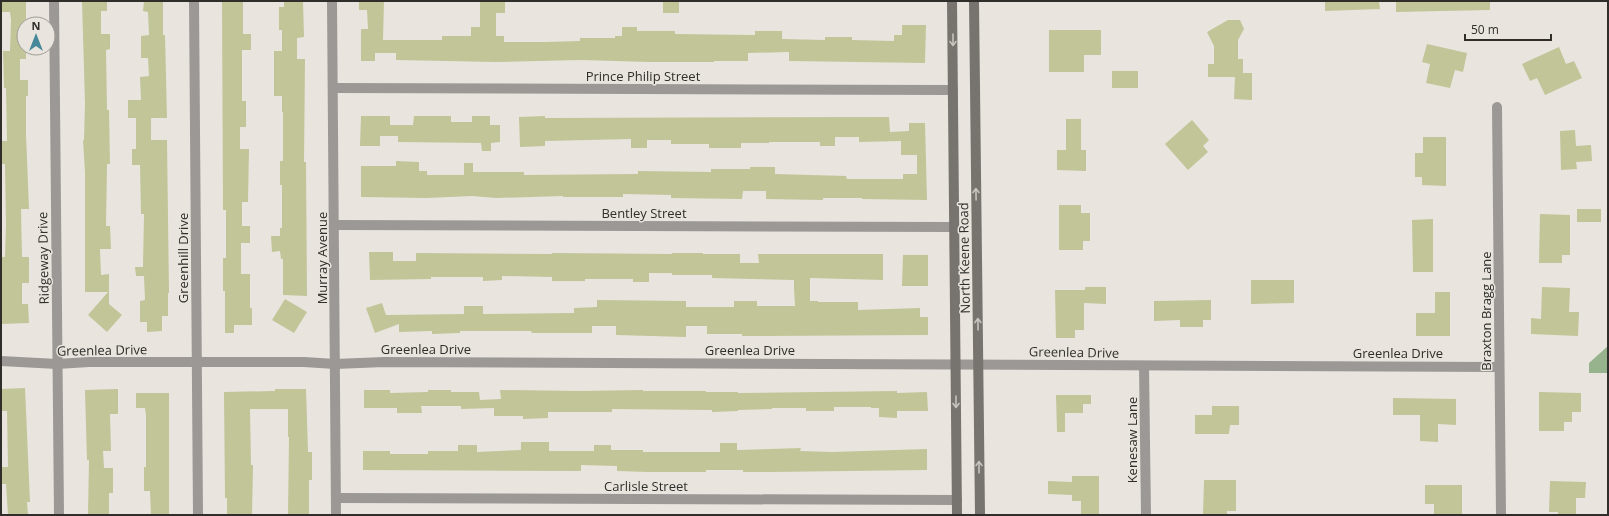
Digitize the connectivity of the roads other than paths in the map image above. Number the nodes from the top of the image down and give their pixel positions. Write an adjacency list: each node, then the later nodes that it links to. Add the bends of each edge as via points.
1 (54, 1): 15 (street, Ridgeway Drive)
2 (194, 1): 12 (street, Greenhill Drive)
3 (332, 1): 6 (street, Murray Avenue)
4 (952, 1): 7 (main road, North Keene Road, one-way to 7)
5 (974, 1): 14 (main road, North Keene Road, one-way to 5)
6 (333, 88): 7 (street, Prince Philip Street); 9 (street, Murray Avenue)
7 (953, 90): 10 (main road, North Keene Road)
8 (1497, 107): 18 (street, Braxton Bragg Lane)
9 (334, 225): 10 (street, Bentley Street); 16 (street, Murray Avenue)
10 (954, 227): 13 (main road, North Keene Road)
11 (1, 361): 15 (street, Greenlea Drive)
12 (196, 363): 15 (street, Greenlea Drive); 16 (street, Greenlea Drive); 22 (street, Greenhill Drive)
13 (956, 363): 14 (street, Greenlea Drive); 16 (street, Greenlea Drive); 20 (main road, North Keene Road, one-way to 20)
14 (978, 363): 17 (street, Greenlea Drive); 25 (main road, North Keene Road, one-way to 14)
15 (57, 364): 21 (street, Ridgeway Drive)
16 (335, 364): 19 (street, Murray Avenue)
17 (1144, 366): 18 (street, Greenlea Drive); 26 (street, Kenesaw Lane)
18 (1499, 367): 27 (street, Braxton Bragg Lane)
19 (336, 498): 20 (street, Carlisle Street); 23 (street, Murray Avenue)
20 (957, 500): 24 (main road, North Keene Road)
21 (59, 515)
22 (198, 515)
23 (336, 515)
24 (957, 515)
25 (980, 515)
26 (1146, 515)
27 (1501, 515)

